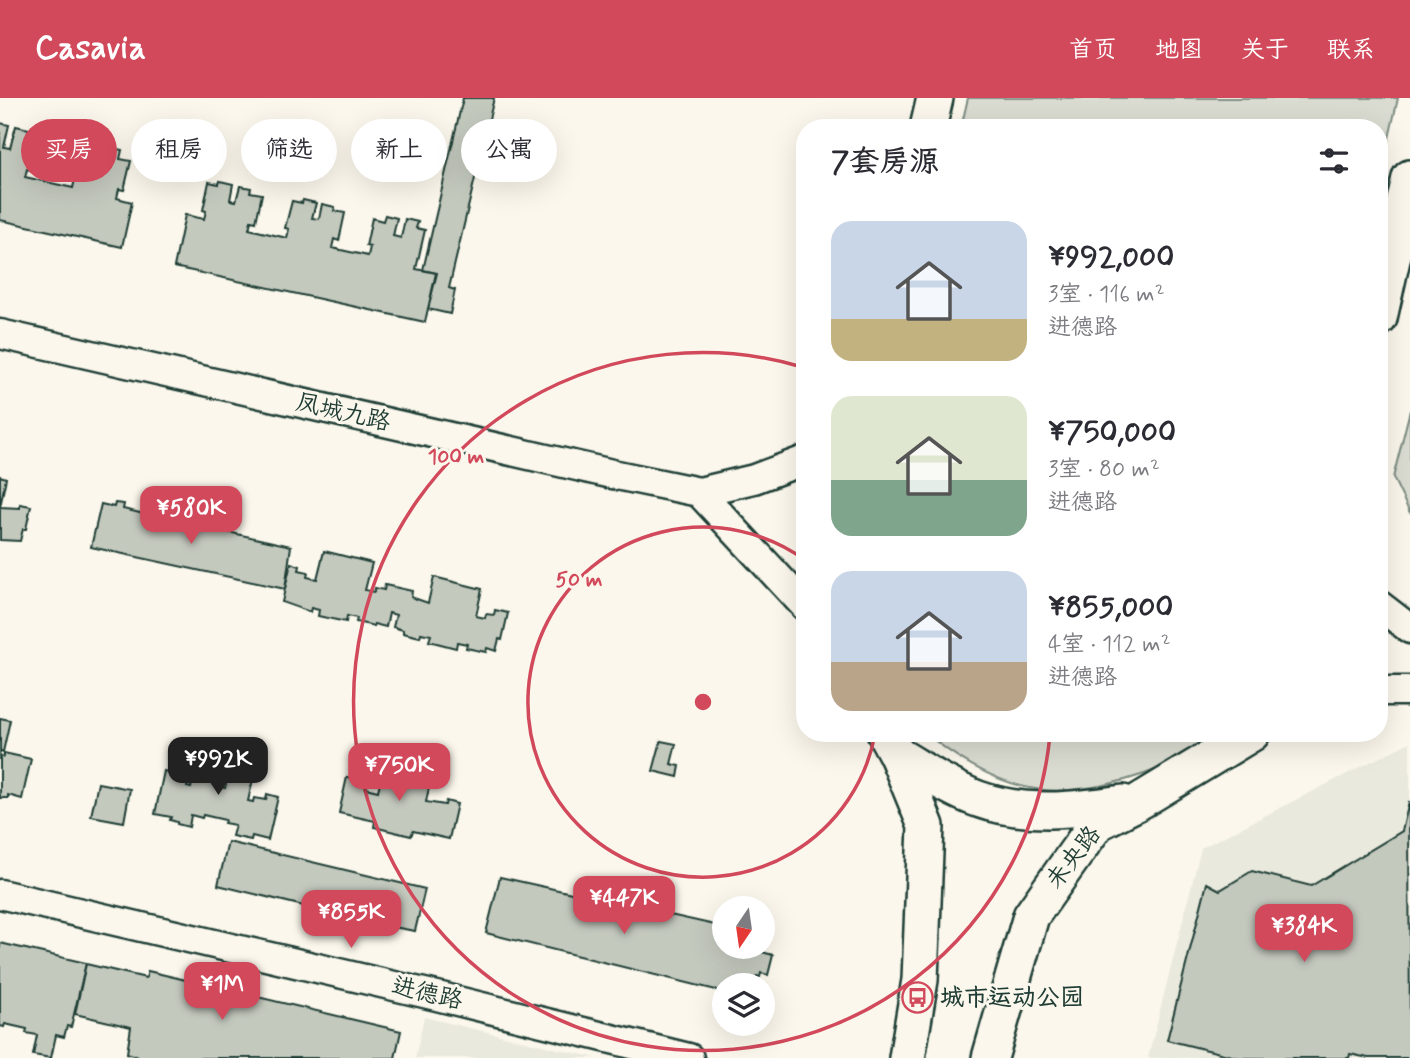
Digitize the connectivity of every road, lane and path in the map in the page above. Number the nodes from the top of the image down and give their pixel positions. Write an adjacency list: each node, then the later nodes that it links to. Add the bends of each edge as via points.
1 (935, 98): 2 (main road)
2 (930, 119)
3 (1410, 178): 4 (main road)
4 (1388, 277)
5 (0, 334): 7 (street, 凤城九路)
6 (796, 463): 7 (street)
7 (699, 492): 8 (street)
8 (796, 596)
9 (1388, 612): 10 (street)
10 (1410, 629)
11 (1388, 691): 12 (street)
12 (1410, 691)
13 (1237, 742): 15 (main road, 未央路)
14 (891, 744): 15 (main road, via 977,799 1024,810 1070,810); 18 (main road, via 926,826 920,979)
15 (1140, 801): 19 (main road, 未央路, via 1097,823 1031,916)
16 (0, 894): 17 (street, 进德路)
17 (689, 1058)
18 (906, 1058)
19 (990, 1058)

